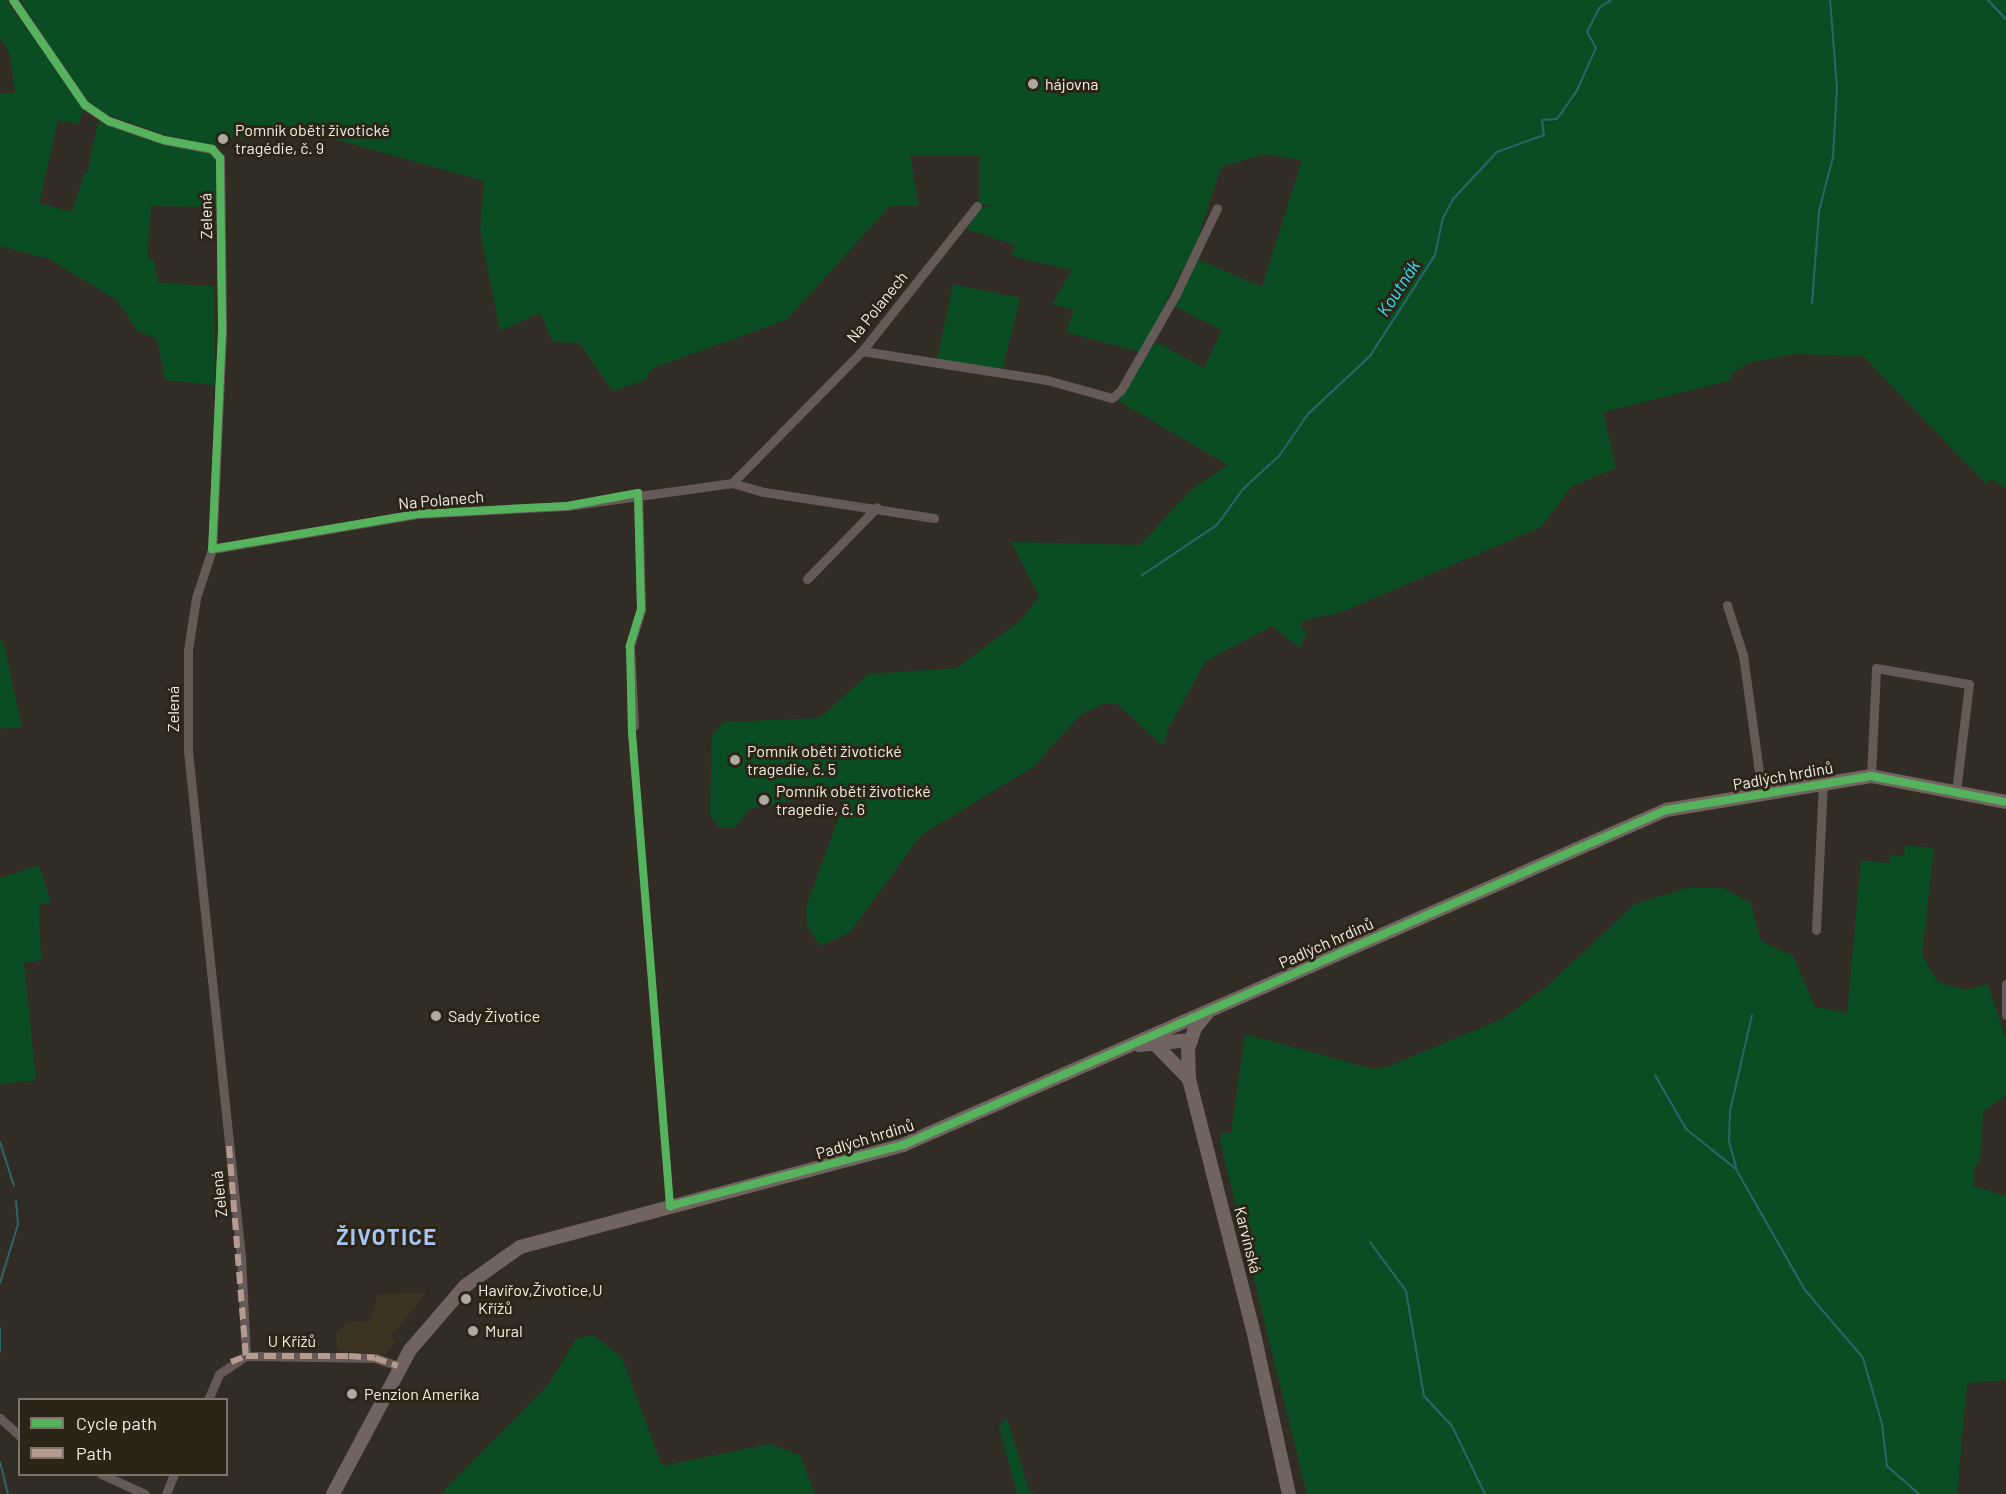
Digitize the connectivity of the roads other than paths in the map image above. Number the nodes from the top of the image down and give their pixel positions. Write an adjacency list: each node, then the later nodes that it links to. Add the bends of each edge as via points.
1 (13, 0): 9 (street, Zelená, via 85,105 109,121 164,140 205,146 220,158 222,332)
2 (977, 206): 4 (street, Na Polanech)
3 (1217, 208): 4 (street, via 1176,294 1121,390 1112,398 1047,380)
4 (862, 351): 5 (street, Na Polanech)
5 (732, 483): 6 (street, Na Polanech); 7 (street, via 764,492)
6 (638, 494): 9 (street, Na Polanech, via 567,506 417,514); 12 (street, via 641,609 630,646)
7 (877, 507): 8 (street); 10 (street)
8 (934, 518)
9 (212, 549): 27 (street, Zelená, via 196,598 188,650 188,751 241,1257)
10 (807, 579)
11 (1727, 605): 16 (street, via 1743,655)
12 (634, 726)
13 (1871, 776): 14 (main road, Padlých hrdinů); 15 (main road, Padlých hrdinů); 15 (street, via 1876,668 1969,684)
14 (1823, 782): 16 (main road, Padlých hrdinů); 18 (street, Padlých hrdinů)
15 (1956, 791): 17 (main road, Padlých hrdinů)
16 (1762, 793): 20 (main road, Padlých hrdinů, via 1649,815)
17 (2006, 802)
18 (1816, 930)
19 (2006, 984): 21 (street)
20 (1219, 1006): 22 (main road, Padlých hrdinů); 23 (main road, Karvinská, via 1201,1018)
21 (2006, 1015)
22 (1166, 1029): 23 (main road, via 1181,1031); 25 (main road, Padlých hrdinů)
23 (1191, 1040): 24 (main road, Padlých hrdinů); 26 (main road, Karvinská)
24 (1155, 1044): 25 (main road, Padlých hrdinů); 26 (main road)
25 (1128, 1046): 28 (main road, Padlých hrdinů, via 903,1145 520,1247 465,1286)
26 (1189, 1080): 37 (main road, Karvinská, via 1252,1323)
27 (246, 1356): 28 (street, U Křížů, via 375,1358); 29 (street, U Křížů, via 231,1362 219,1374)
28 (398, 1366): 36 (main road, Padlých hrdinů)
29 (209, 1398)
30 (0, 1418): 31 (street)
31 (18, 1434)
32 (105, 1476): 34 (street)
33 (173, 1476): 35 (street)
34 (145, 1494)
35 (166, 1494)
36 (333, 1494)
37 (1289, 1494)

